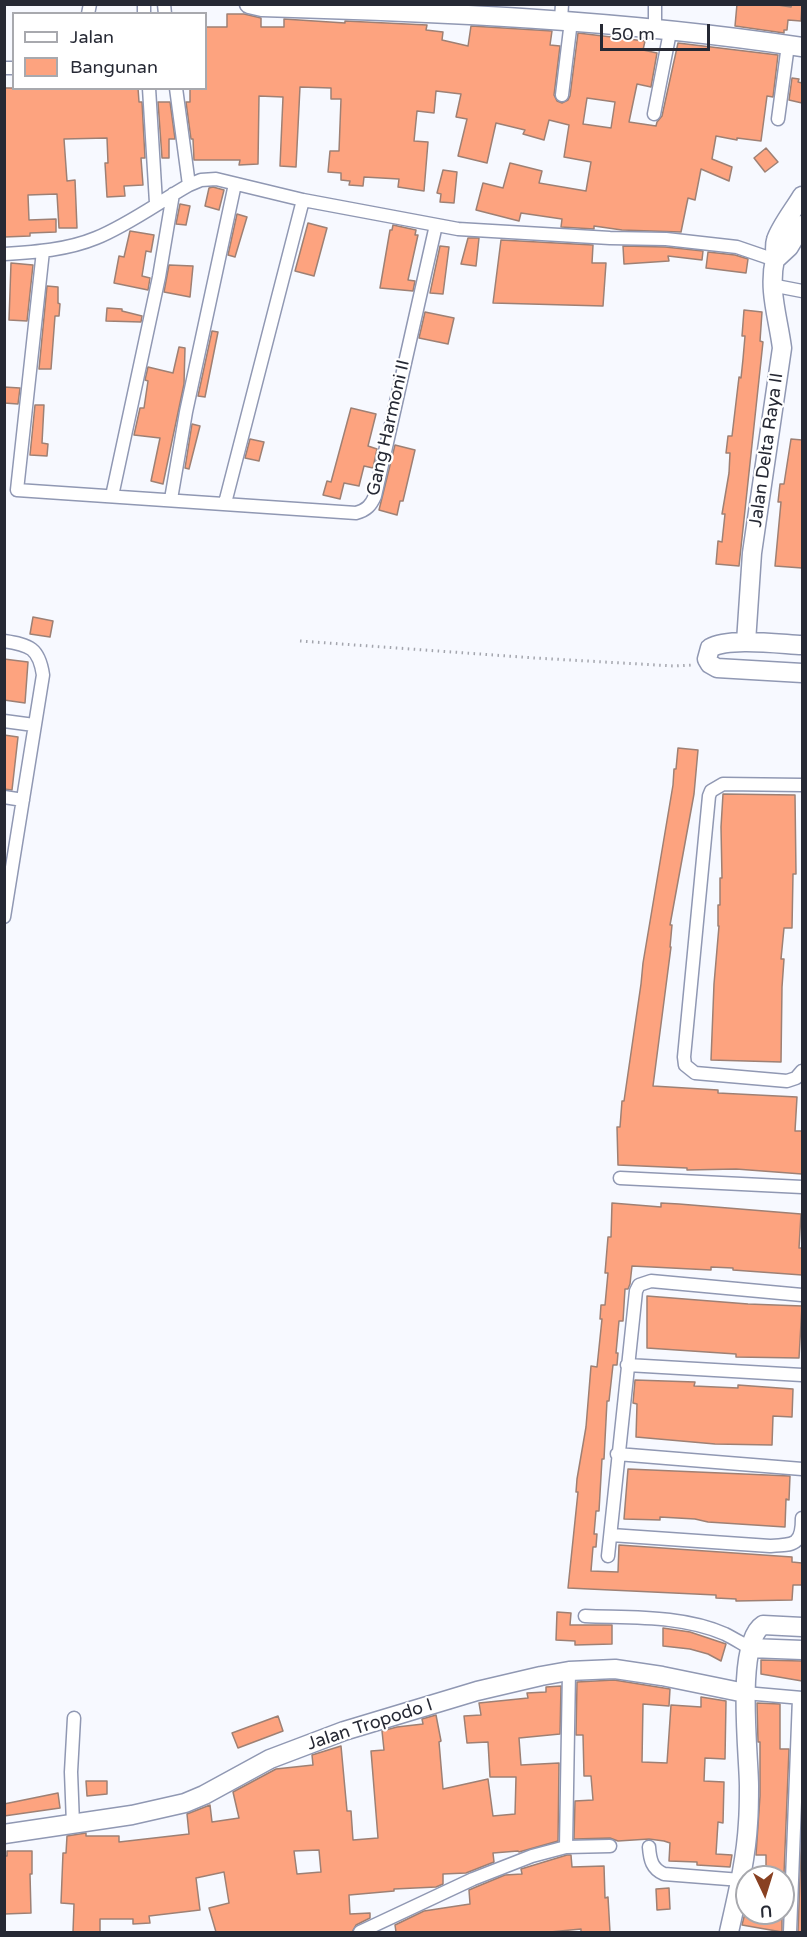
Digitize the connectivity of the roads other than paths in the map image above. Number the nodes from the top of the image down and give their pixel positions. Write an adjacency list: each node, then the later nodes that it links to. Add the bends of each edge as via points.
1 (249, 4): 3 (street)
2 (656, 4): 6 (street)
3 (387, 7): 4 (street)
4 (441, 8): 5 (street)
5 (565, 15): 6 (street); 10 (street)
6 (663, 31): 7 (street); 11 (street)
7 (795, 46): 12 (street)
8 (149, 90): 18 (street)
9 (176, 90): 14 (street)
10 (562, 94)
11 (654, 114)
12 (778, 119)
13 (236, 184): 14 (street, via 216,179); 17 (street); 27 (street)
14 (189, 185): 15 (street)
15 (173, 194): 18 (street); 26 (street)
16 (802, 196): 23 (street, Jalan Delta Raya II, via 776,240)
17 (303, 200): 19 (street); 28 (street)
18 (156, 204): 21 (street, via 95,239)
19 (436, 225): 23 (street, via 736,246); 28 (street, Gang Harmoni II, via 371,504 356,513)
20 (802, 225): 23 (street, via 789,247)
21 (43, 251): 22 (street); 26 (street, Gang Harmoni II, via 17,490)
22 (4, 254)
23 (775, 260): 24 (street, Jalan Delta Raya II)
24 (771, 285): 25 (street); 30 (street, Jalan Delta Raya II, via 782,348 752,553)
25 (802, 291)
26 (112, 496): 27 (street, Gang Harmoni II)
27 (171, 499): 28 (street, Gang Harmoni II)
28 (225, 503)
29 (4, 641): 34 (street, via 36,651 41,662 43,675)
30 (746, 642): 31 (street); 32 (street, via 716,645 710,648 707,659 717,668)
31 (802, 645)
32 (802, 673)
33 (4, 721): 34 (street)
34 (34, 725): 37 (street)
35 (802, 785): 40 (street, via 723,784 711,790 684,1057 688,1069 695,1073 787,1081)
36 (4, 797): 37 (street)
37 (23, 800): 38 (street)
38 (8, 873): 39 (street)
39 (4, 918)
40 (802, 1071)
41 (620, 1178): 42 (street)
42 (802, 1187)
43 (802, 1295): 44 (street, via 645,1282 636,1291)
44 (627, 1365): 45 (street); 46 (street)
45 (802, 1375)
46 (617, 1454): 47 (street); 49 (street)
47 (802, 1468)
48 (802, 1518): 49 (street, via 800,1538 793,1544)
49 (611, 1535): 50 (street)
50 (608, 1556)
51 (585, 1616): 53 (street, via 686,1623 725,1634)
52 (802, 1627): 53 (street, via 763,1625 756,1631)
53 (750, 1648): 54 (street); 56 (street)
54 (802, 1650)
55 (569, 1671): 56 (street, Jalan Tropodo I, via 625,1670); 59 (street, Jalan Tropodo I, via 477,1691 344,1731 270,1759 185,1803); 62 (street)
56 (745, 1693): 57 (street); 64 (street, via 749,1788)
57 (801, 1698): 69 (street)
58 (74, 1718): 59 (street)
59 (73, 1824): 60 (street, Jalan Tropodo I)
60 (4, 1834)
61 (609, 1846): 62 (street)
62 (566, 1847): 67 (street, via 473,1879)
63 (649, 1847): 65 (street, via 651,1861 664,1874)
64 (743, 1865)
65 (735, 1880)
66 (735, 1906): 68 (street)
67 (360, 1932)
68 (729, 1932)
69 (790, 1932)

